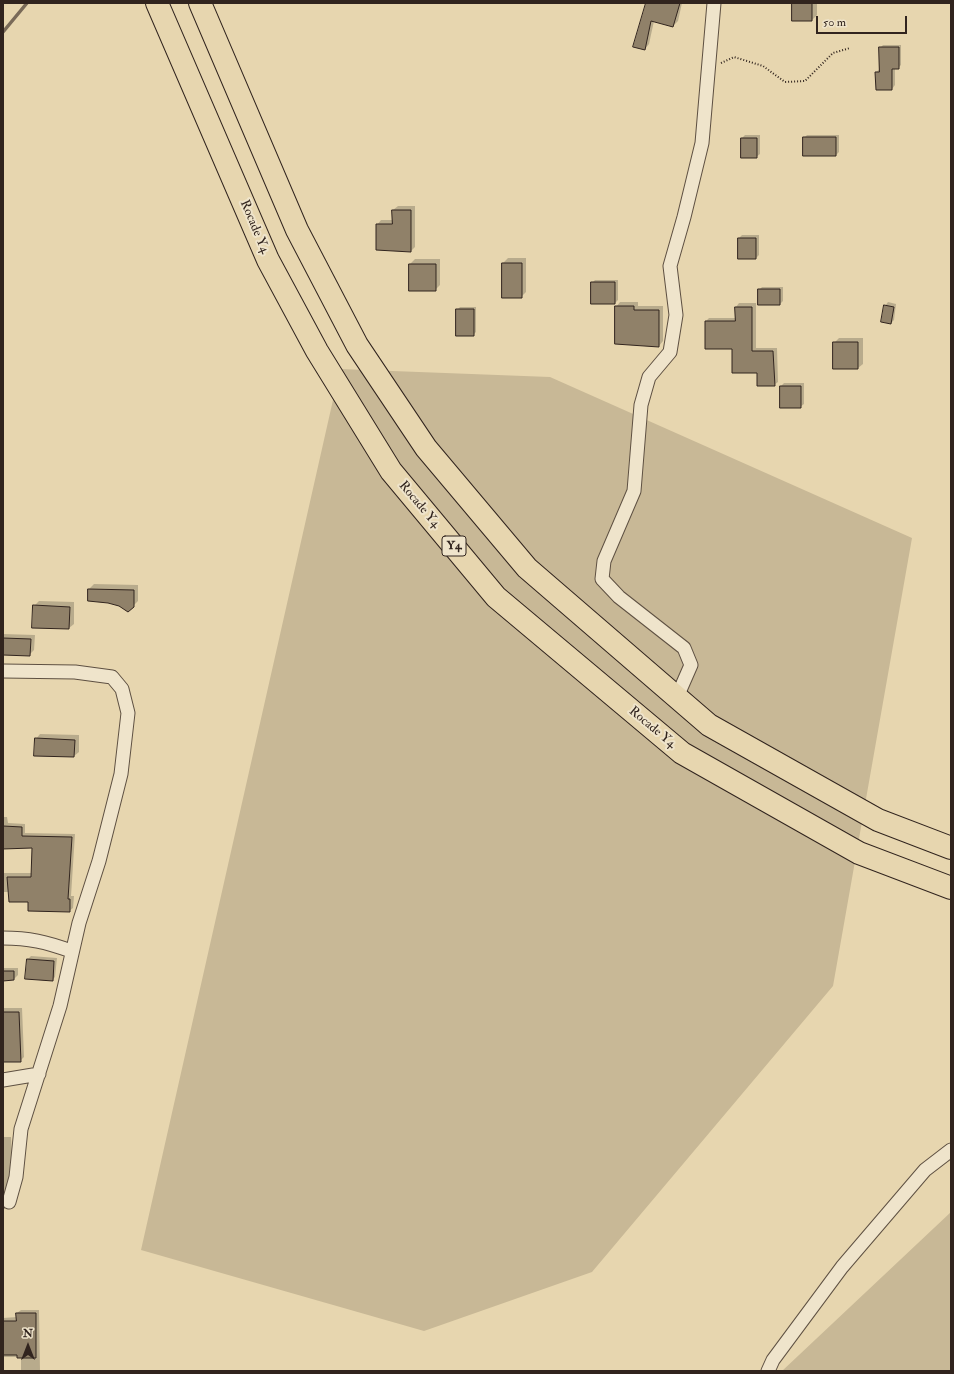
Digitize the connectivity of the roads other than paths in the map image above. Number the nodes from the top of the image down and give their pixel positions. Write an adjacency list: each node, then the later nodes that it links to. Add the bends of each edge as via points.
1 (200, 3): 5 (highway, via 297,230 357,345 426,448 527,568)
2 (714, 3): 5 (street, via 702,143 670,266 676,315 670,352 649,377 641,405 634,491 604,561 602,579 619,597 684,648 691,665)
3 (159, 8): 7 (highway, Rocade Y4 / Y4, via 268,260 317,351 391,471 496,597 682,753 859,853)
4 (3, 671): 9 (street, via 75,672 112,677 122,689 128,713 121,774 99,861)
5 (677, 697): 6 (highway, via 709,725 878,820)
6 (951, 848)
7 (951, 888)
8 (3, 938): 9 (street, via 26,938 47,942)
9 (71, 951): 10 (street, via 60,1006)
10 (39, 1074): 11 (street); 13 (street, via 21,1128 16,1177)
11 (3, 1080)
12 (951, 1150): 14 (street, via 925,1170 842,1266)
13 (9, 1202)
14 (768, 1371)

